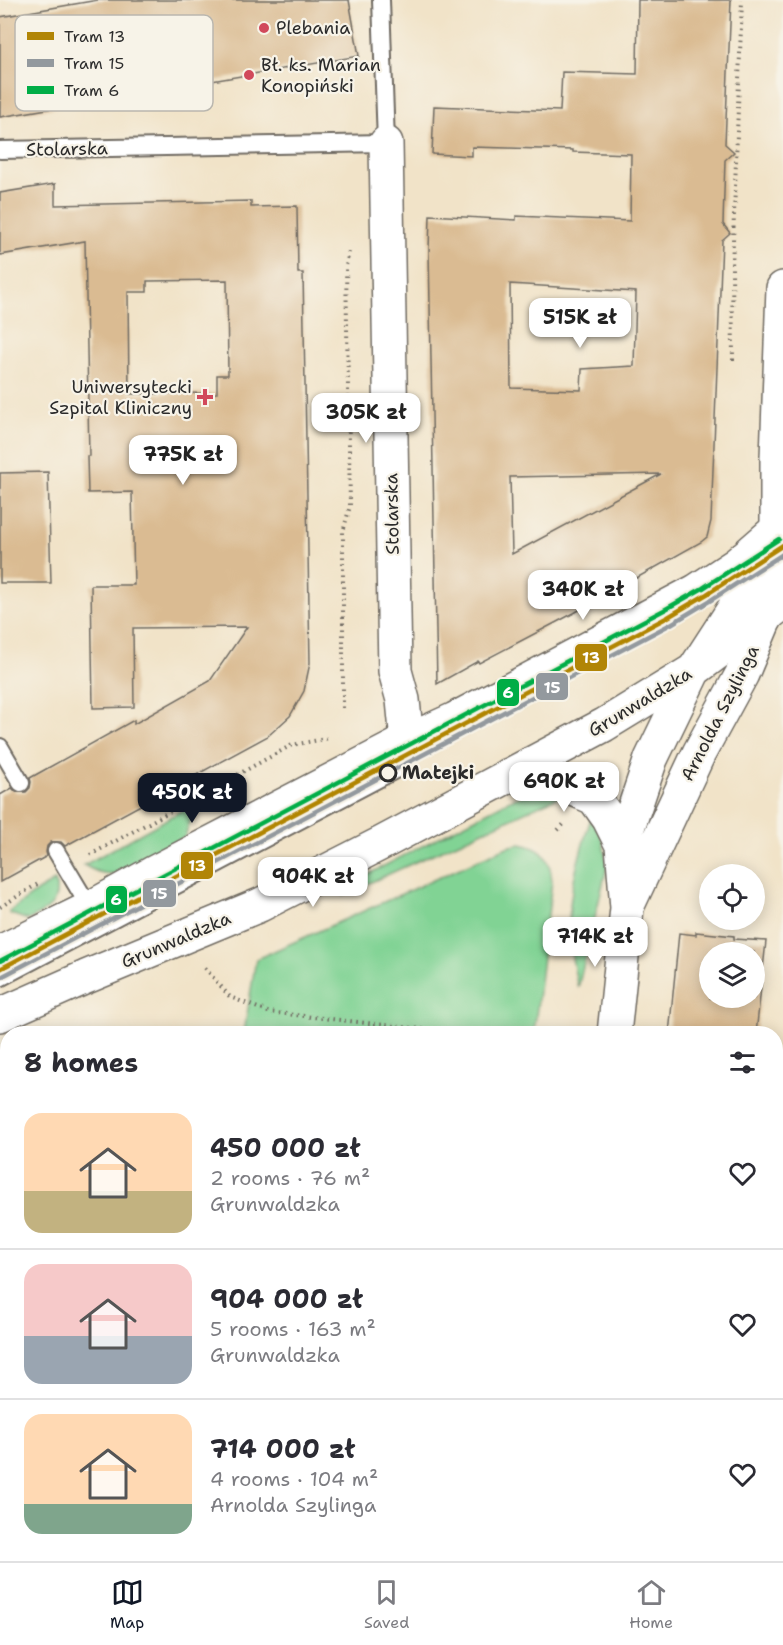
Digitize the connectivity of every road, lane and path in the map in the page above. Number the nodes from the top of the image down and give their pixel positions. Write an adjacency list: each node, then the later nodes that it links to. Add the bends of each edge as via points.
1 (381, 0): 3 (lane, Stolarska)
2 (742, 0): 7 (path, via 732,268)
3 (386, 143): 4 (lane, Stolarska); 14 (street, Stolarska, via 395,671)
4 (0, 150)
5 (350, 246): 12 (path, via 346,266 350,506 343,532)
6 (783, 288): 8 (street)
7 (733, 360)
8 (782, 363): 9 (street, via 777,458)
9 (780, 527): 10 (street, Arnolda Szylinga); 11 (street, Arnolda Szylinga, via 746,590); 14 (street, via 737,564 696,591)
10 (774, 611): 11 (street, Grunwaldzka); 23 (street, Arnolda Szylinga, via 699,753)
11 (694, 670): 16 (street, Grunwaldzka, via 604,725); 18 (street, Arnolda Szylinga, via 651,759)
12 (343, 708)
13 (337, 736): 20 (path, via 292,745)
14 (407, 741): 22 (street); 26 (lane, via 401,766)
15 (0, 747): 17 (lane)
16 (509, 775): 18 (street, via 549,779 594,798); 27 (street, Grunwaldzka, via 270,900)
17 (21, 783)
18 (622, 845): 23 (street, Arnolda Szylinga)
19 (56, 851): 20 (lane)
20 (66, 867): 21 (path); 22 (lane)
21 (0, 907)
22 (90, 908): 24 (street)
23 (627, 908): 29 (street, Arnolda Szylinga)
24 (0, 952)
25 (200, 963): 28 (path, via 230,997 268,1012)
26 (0, 978)
27 (0, 1015)
28 (394, 1026)
29 (615, 1026)

